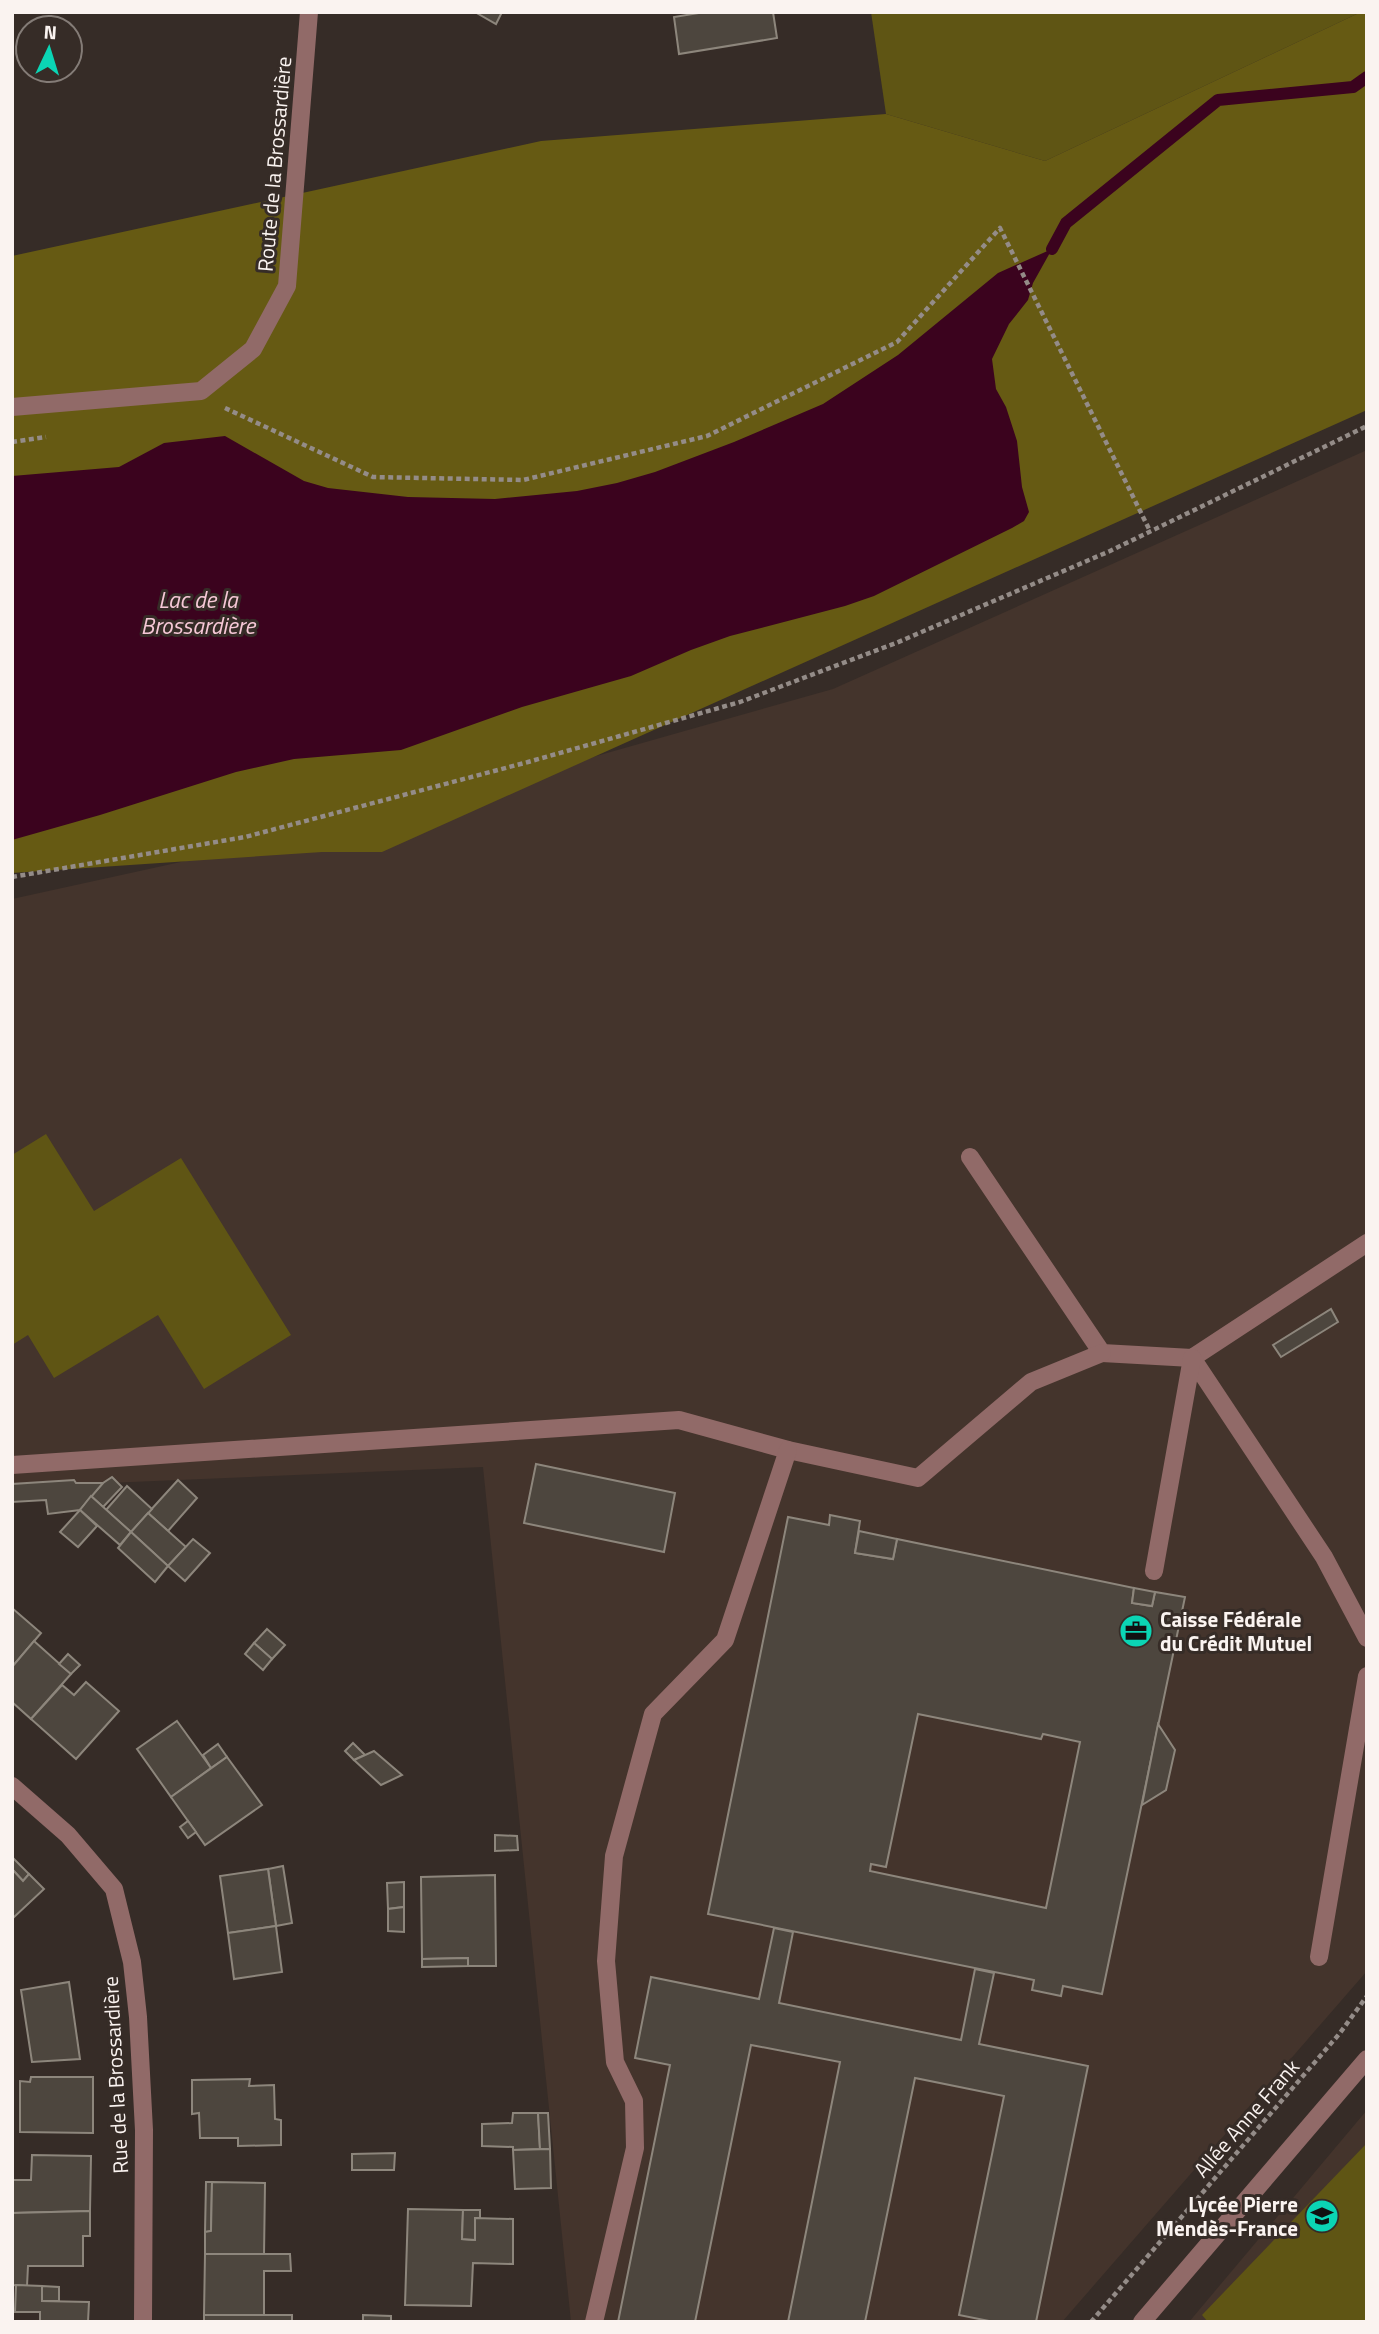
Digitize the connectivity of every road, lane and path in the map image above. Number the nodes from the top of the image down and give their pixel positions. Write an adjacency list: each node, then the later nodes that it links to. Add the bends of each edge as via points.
1 (309, 12): 2 (street, Route de la Brossardière, via 287,286 253,349)
2 (201, 391): 3 (street); 5 (path, via 223,407 373,477 523,480 707,436 897,342 1000,228)
3 (12, 407)
4 (1367, 426): 5 (path)
5 (1150, 531): 6 (path, via 896,643 740,702 245,837)
6 (12, 877)
7 (970, 1157): 9 (street)
8 (1367, 1243): 10 (street)
9 (1102, 1353): 10 (street); 11 (street, via 1031,1382 918,1478)
10 (1192, 1358): 13 (street); 14 (street, via 1324,1557)
11 (788, 1450): 12 (street, via 679,1420); 21 (street, via 724,1640 653,1714 614,1856 606,1961 615,2062 634,2101 635,2148)
12 (12, 1465)
13 (1154, 1571)
14 (1367, 1638)
15 (1367, 1676): 17 (street)
16 (12, 1786): 20 (street, Rue de la Brossardière, via 68,1835 114,1889 129,1950 144,2130)
17 (1319, 1957)
18 (1367, 1996): 22 (path, Allée Anne Frank)
19 (1367, 2059): 23 (street)
20 (143, 2322)
21 (594, 2322)
22 (1091, 2322)
23 (1142, 2322)

